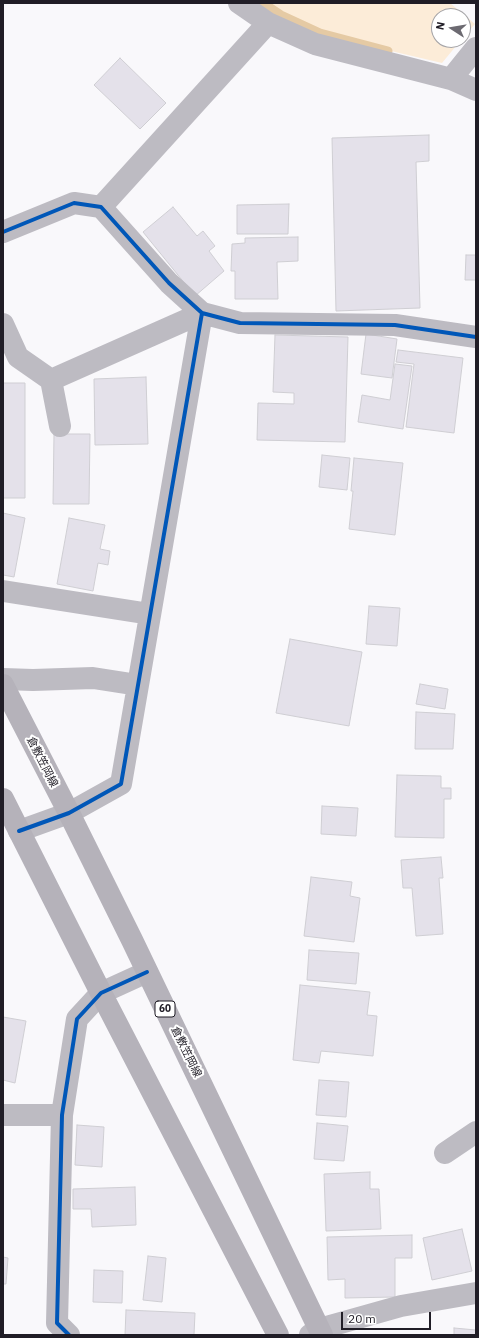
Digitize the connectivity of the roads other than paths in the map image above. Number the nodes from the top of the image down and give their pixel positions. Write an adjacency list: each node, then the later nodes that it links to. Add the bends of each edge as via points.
1 (239, 3): 2 (street)
2 (268, 22): 4 (street, via 316,44); 6 (street)
3 (476, 48): 4 (street)
4 (451, 79): 5 (street)
5 (476, 90)
6 (101, 207): 7 (street, via 74,203); 8 (street, via 169,283)
7 (3, 232)
8 (202, 313): 10 (street, via 240,323 395,325); 11 (street); 14 (street)
9 (3, 324): 11 (street, via 18,357)
10 (476, 337)
11 (51, 380): 12 (street)
12 (60, 426)
13 (3, 591): 14 (street)
14 (150, 614): 16 (street)
15 (3, 679): 16 (street, via 93,678)
16 (138, 684): 19 (street, via 121,784)
17 (3, 685): 19 (main road, 倉敷笠岡線 / 60)
18 (3, 799): 20 (main road)
19 (69, 813): 20 (street); 21 (main road, 倉敷笠岡線 / 60)
20 (19, 831): 22 (main road)
21 (147, 972): 22 (street); 28 (main road, 倉敷笠岡線 / 60)
22 (101, 993): 24 (street, via 77,1018); 30 (main road)
23 (3, 1115): 24 (street)
24 (62, 1115): 29 (street, via 57,1323)
25 (476, 1132): 26 (street)
26 (445, 1153)
27 (476, 1293): 28 (street, via 401,1306)
28 (317, 1333)
29 (69, 1335)
30 (278, 1335)

